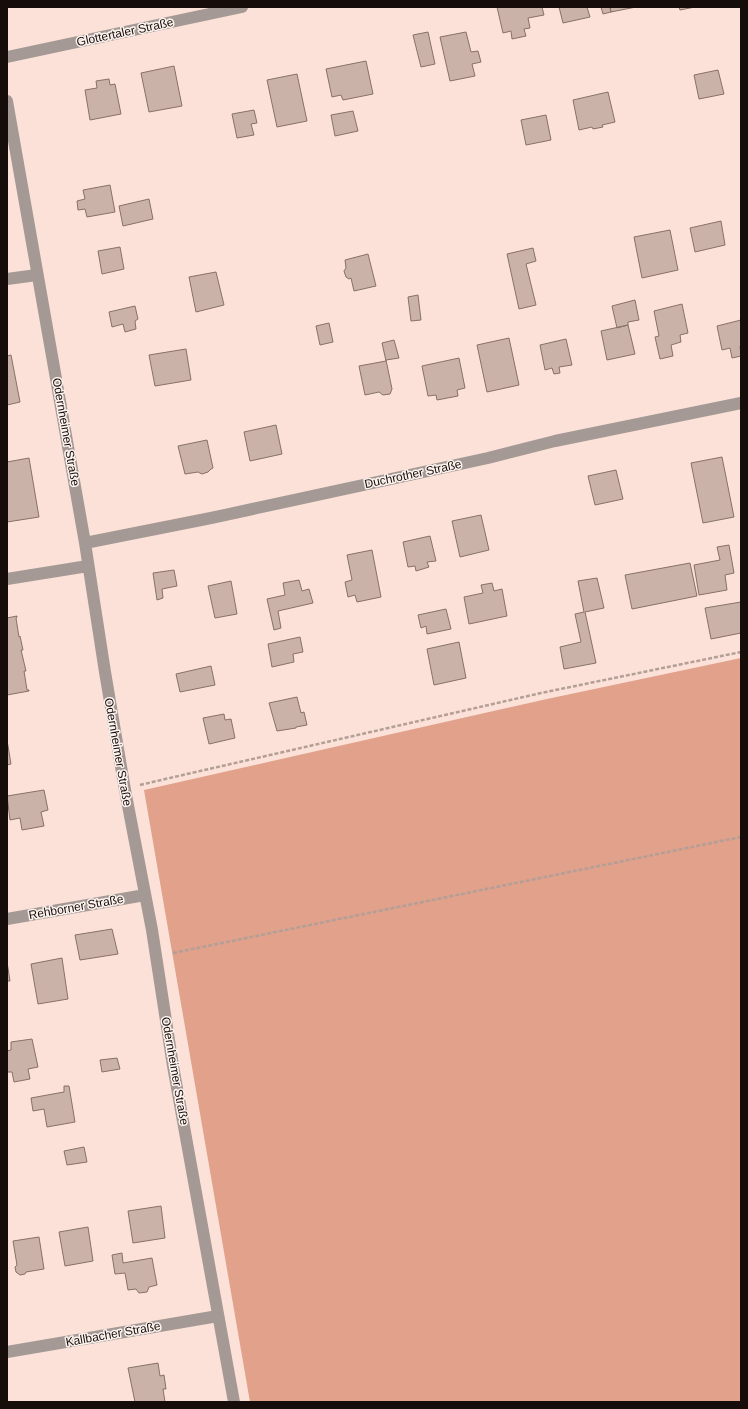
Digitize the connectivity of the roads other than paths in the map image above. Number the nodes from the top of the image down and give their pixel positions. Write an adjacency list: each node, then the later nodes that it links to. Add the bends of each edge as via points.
1 (242, 7): 2 (street, Glottertaler Straße)
2 (7, 57)
3 (7, 101): 4 (street, Odernheimer Straße)
4 (38, 275): 5 (street); 7 (street, Odernheimer Straße)
5 (7, 279)
6 (741, 403): 7 (street, Duchrother Straße)
7 (85, 543): 8 (street, Odernheimer Straße)
8 (88, 566): 9 (street); 10 (street, Odernheimer Straße, via 124,790)
9 (7, 580)
10 (145, 895): 11 (street, Rehborner Straße); 12 (street, Odernheimer Straße)
11 (7, 918)
12 (218, 1316): 13 (street, Kallbacher Straße); 14 (street, Odernheimer Straße)
13 (7, 1352)
14 (234, 1402)

